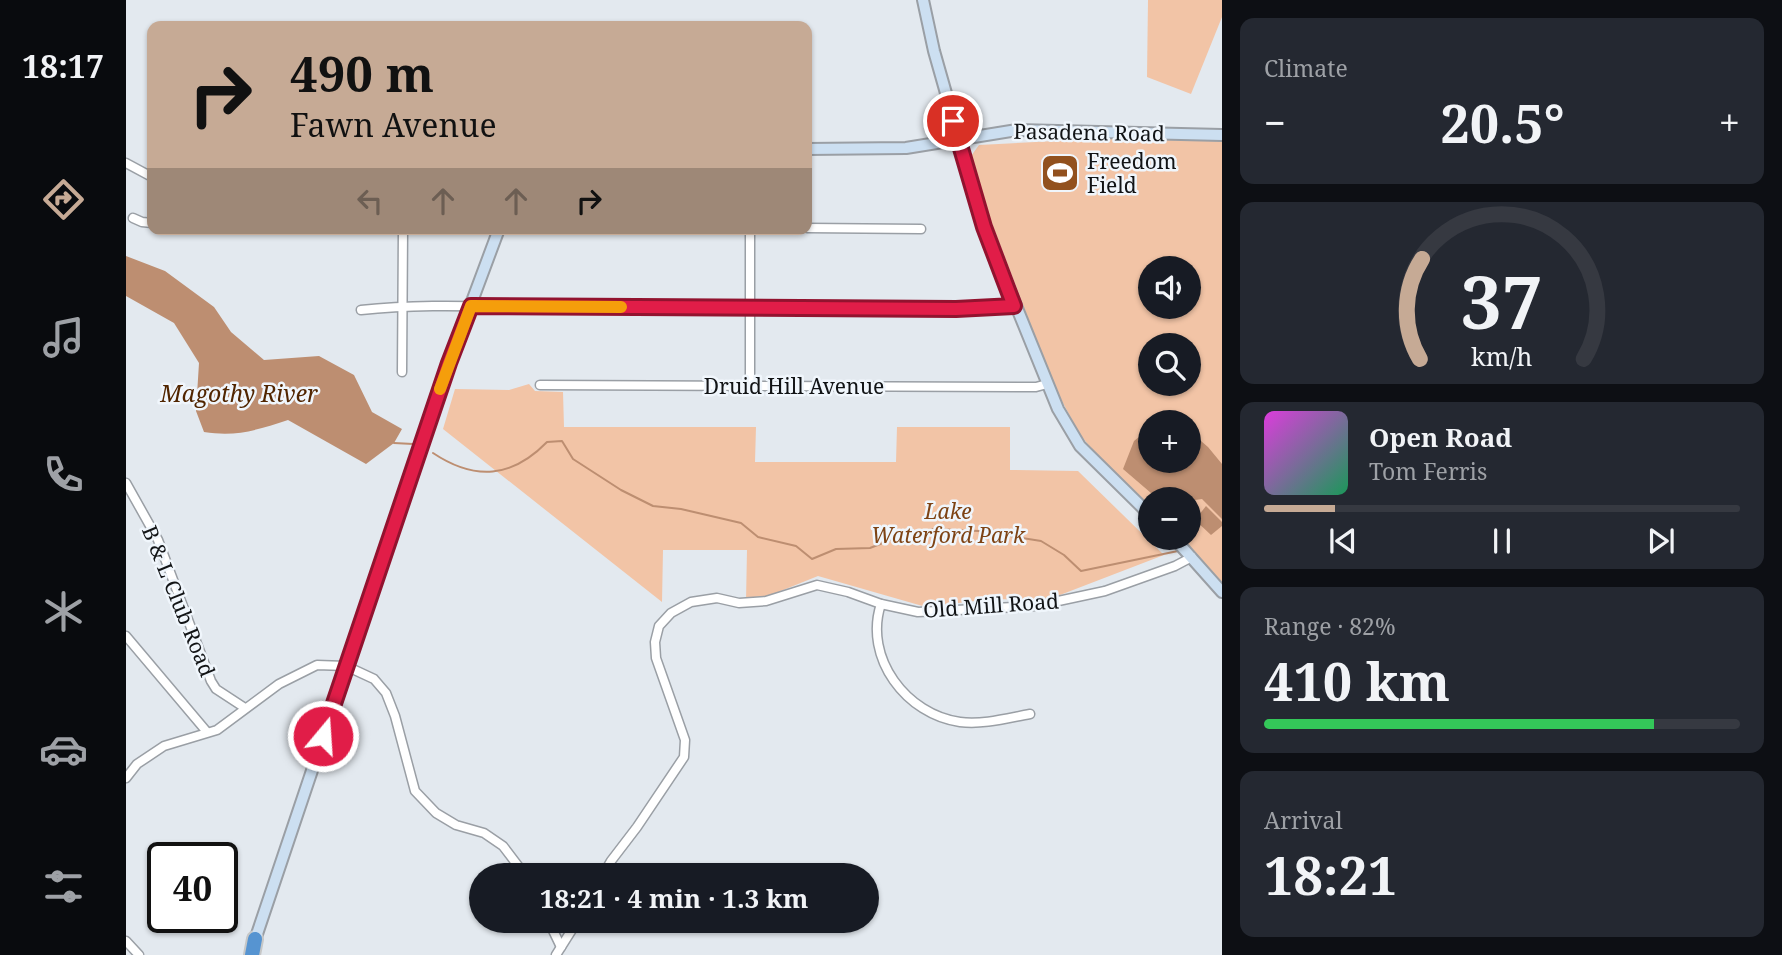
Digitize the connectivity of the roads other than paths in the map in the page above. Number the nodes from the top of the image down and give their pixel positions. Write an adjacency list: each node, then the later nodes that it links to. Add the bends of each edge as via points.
1 (923, 0): 3 (main road)
2 (1222, 135): 3 (main road, Pasadena Road, via 1030,129)
3 (958, 139): 4 (main road, Pasadena Road, via 906,148); 16 (main road)
4 (812, 149)
5 (126, 163): 6 (street)
6 (147, 174)
7 (133, 218): 8 (street)
8 (147, 222)
9 (812, 228): 10 (street)
10 (921, 229)
11 (403, 235): 14 (street)
12 (497, 235): 15 (main road)
13 (750, 235): 17 (street)
14 (403, 306): 15 (street); 18 (street); 19 (street)
15 (471, 306): 17 (street); 30 (main road)
16 (1014, 306): 17 (street); 20 (main road)
17 (750, 307): 22 (street)
18 (361, 310)
19 (402, 372)
20 (1047, 384): 22 (street, Druid Hill Avenue); 24 (main road, via 1075,440)
21 (540, 385): 22 (street, Druid Hill Avenue)
22 (750, 386)
23 (126, 484): 31 (street, B & L Club Road, via 158,540 211,681)
24 (1138, 503)
25 (1185, 550): 26 (main road)
26 (1192, 557): 27 (main road); 28 (street, Old Mill Road, via 1105,591 1035,606 918,612)
27 (1222, 592)
28 (881, 604): 32 (street, via 877,621 881,656 900,689 919,707 967,723); 36 (street, Old Mill Road, via 817,585 766,601 739,603 718,598 691,602 671,613 659,626 656,658 685,740 684,757)
29 (126, 636): 33 (street)
30 (346, 666): 31 (street, via 317,666 279,684); 35 (street, via 374,679 386,693 415,791 436,813 503,846); 39 (main road)
31 (245, 708): 33 (street, via 217,730)
32 (1030, 714)
33 (207, 732): 34 (street, via 164,746 137,764)
34 (126, 778)
35 (515, 863)
36 (610, 863)
37 (553, 933): 41 (street)
38 (570, 933): 41 (street)
39 (255, 939): 43 (highway)
40 (126, 942): 42 (street)
41 (559, 951)
42 (139, 955)
43 (251, 955)

